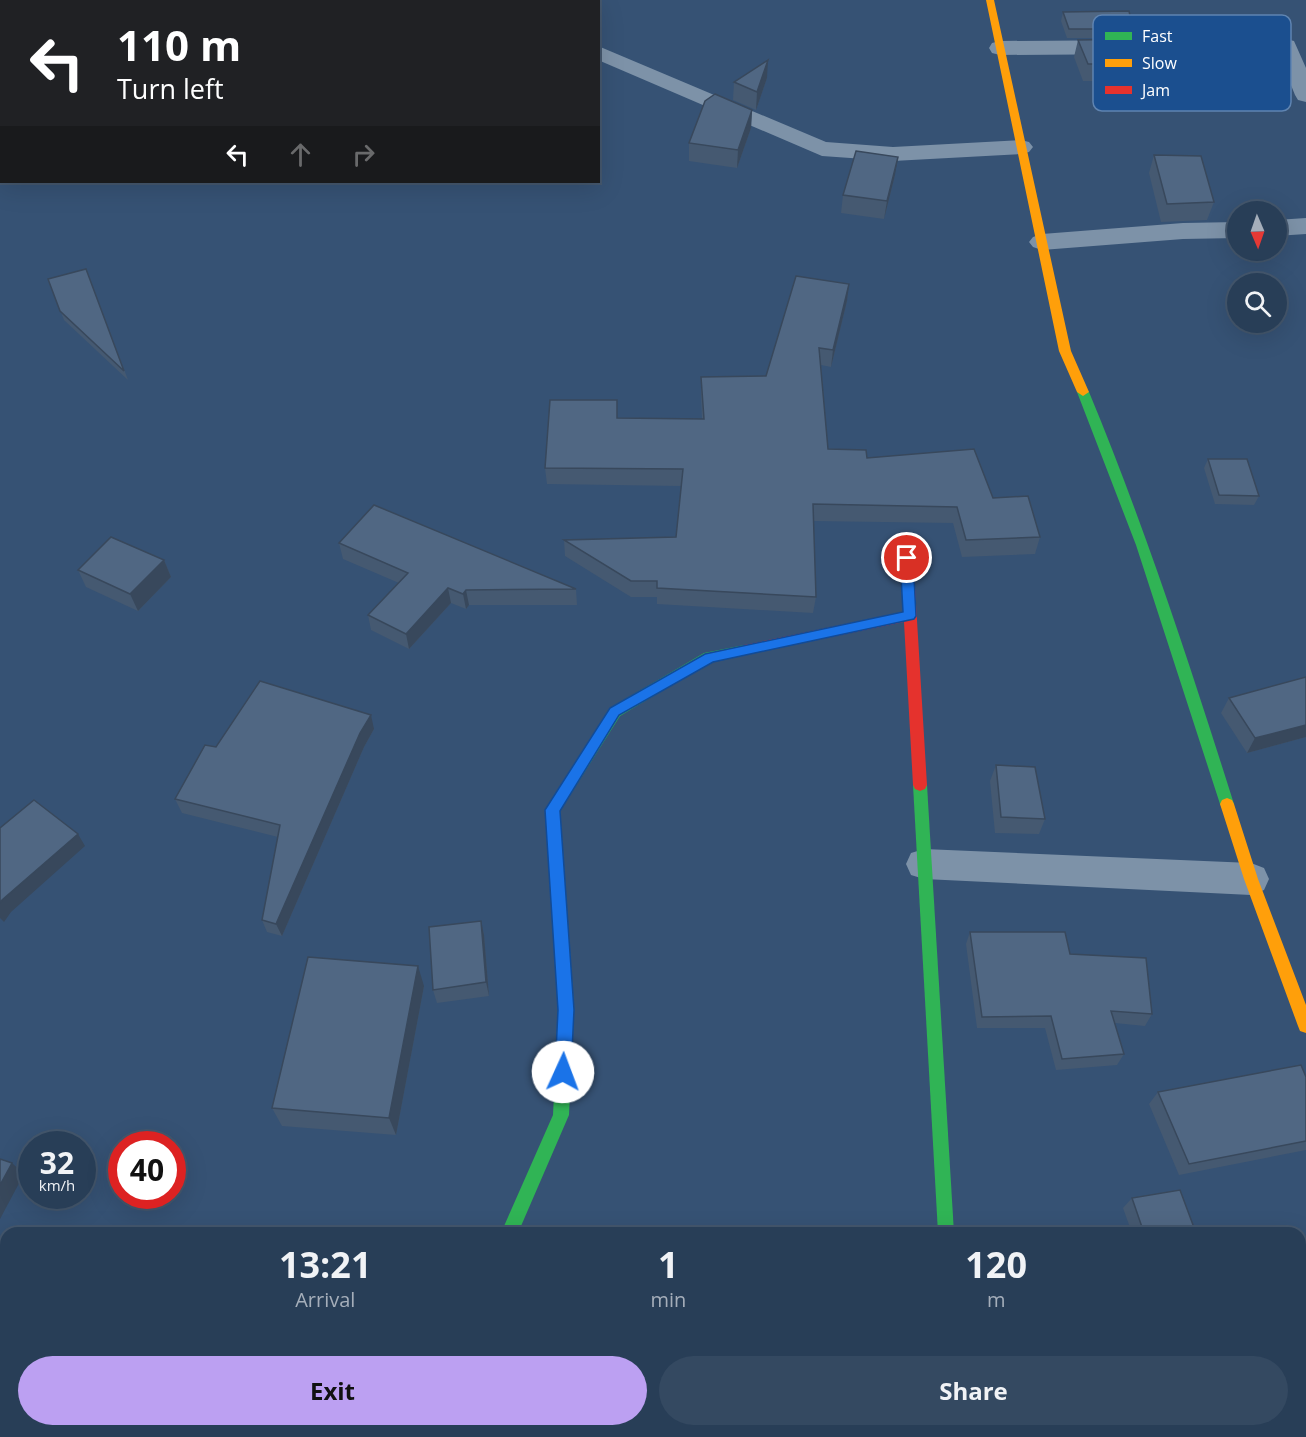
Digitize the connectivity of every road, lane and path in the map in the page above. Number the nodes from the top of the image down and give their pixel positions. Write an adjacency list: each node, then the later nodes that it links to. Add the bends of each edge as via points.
1 (990, 0): 3 (street)
2 (1093, 47): 3 (street)
3 (1000, 48): 7 (street)
4 (600, 53): 7 (street, via 822,149 893,154)
5 (1291, 58): 6 (street)
6 (1306, 95)
7 (1021, 147): 11 (street)
8 (1306, 226): 9 (street)
9 (1287, 227)
10 (1227, 230): 11 (street)
11 (1042, 242): 15 (street, via 1065,351 1112,460 1150,564)
12 (906, 538): 13 (street)
13 (909, 616): 14 (street); 17 (street, via 709,657 615,712 553,810 566,1010 561,1115)
14 (924, 864): 15 (street); 18 (street)
15 (1251, 879): 16 (street)
16 (1306, 1026)
17 (512, 1227)
18 (946, 1227)

